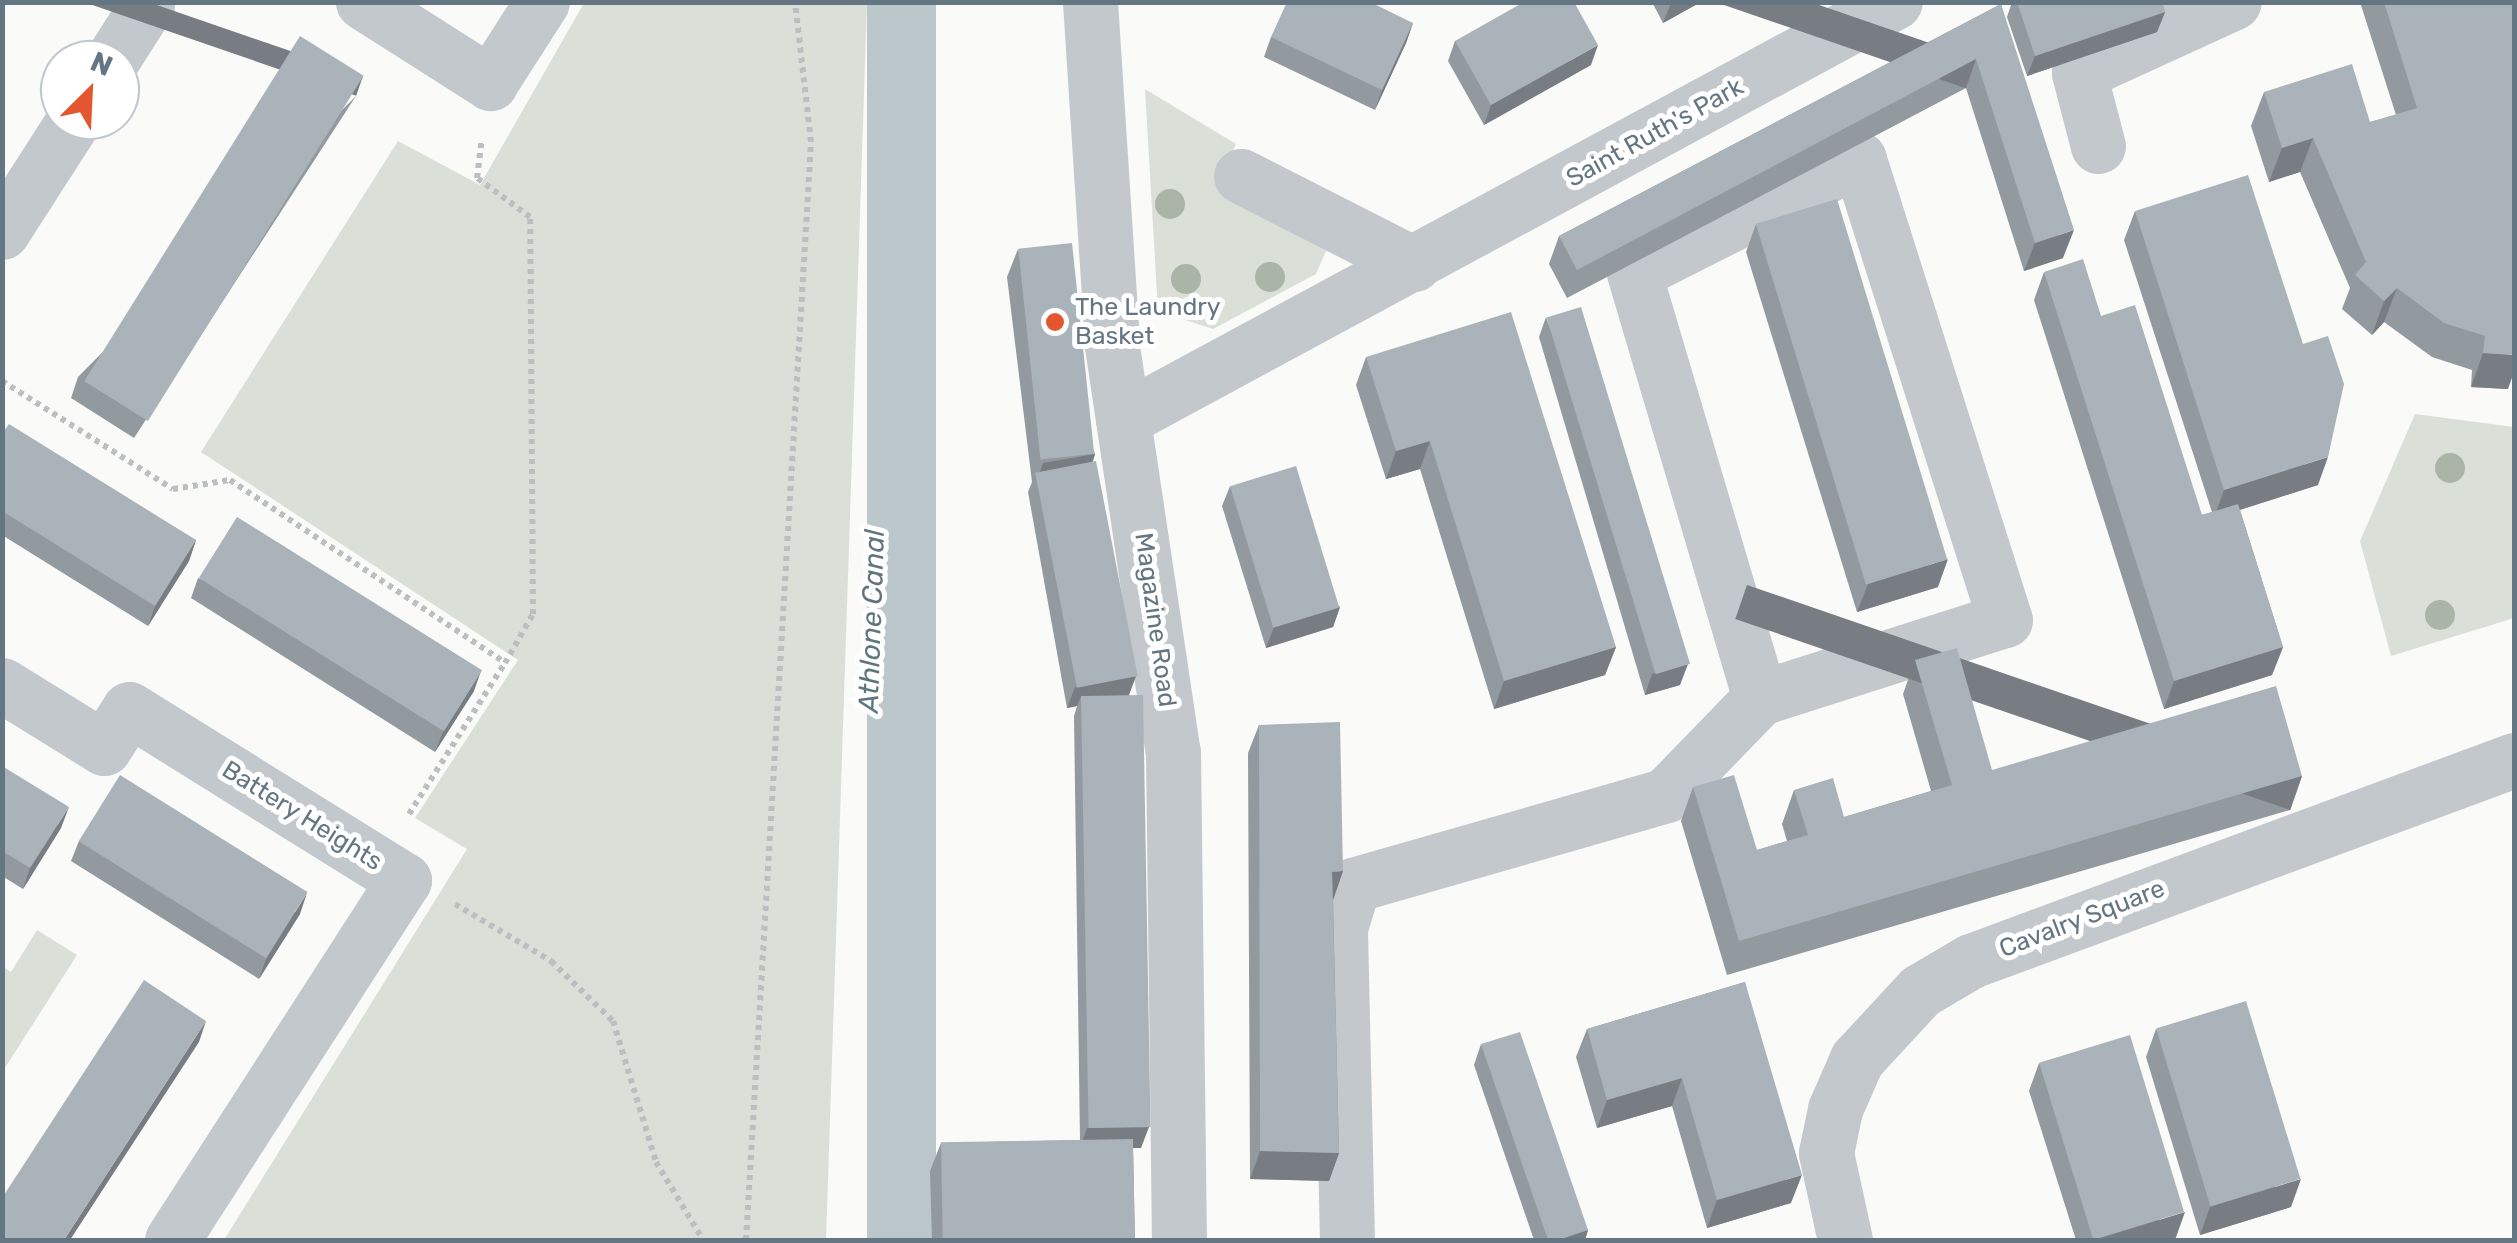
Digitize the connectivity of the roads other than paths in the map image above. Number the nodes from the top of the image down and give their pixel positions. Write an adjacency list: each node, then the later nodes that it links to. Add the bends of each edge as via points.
1 (364, 2): 2 (street, via 490,83)
2 (542, 2)
3 (1090, 2): 13 (street, Magazine Road)
4 (1895, 2): 12 (street, Saint Ruth's Park)
5 (2234, 2): 9 (street, via 2078,73)
6 (147, 5): 7 (street)
7 (125, 40)
8 (61, 140): 11 (street)
9 (2098, 146)
10 (1240, 176): 12 (street)
11 (2, 232)
12 (1414, 264): 13 (street, Saint Ruth's Park)
13 (1123, 418): 19 (street, Magazine Road, via 1174,752)
14 (2, 685): 18 (street, Battery Heights, via 104,748 129,709 391,872)
15 (1760, 698): 15 (street, via 1634,274 1859,159 2005,620); 20 (street, via 1666,795 1352,885 1340,928)
16 (2514, 760): 17 (street, Cavalry Square, via 1971,961 1920,991 1858,1059 1835,1110 1826,1154)
17 (1838, 1239)
18 (172, 1240)
19 (1180, 1240)
20 (1347, 1240)

